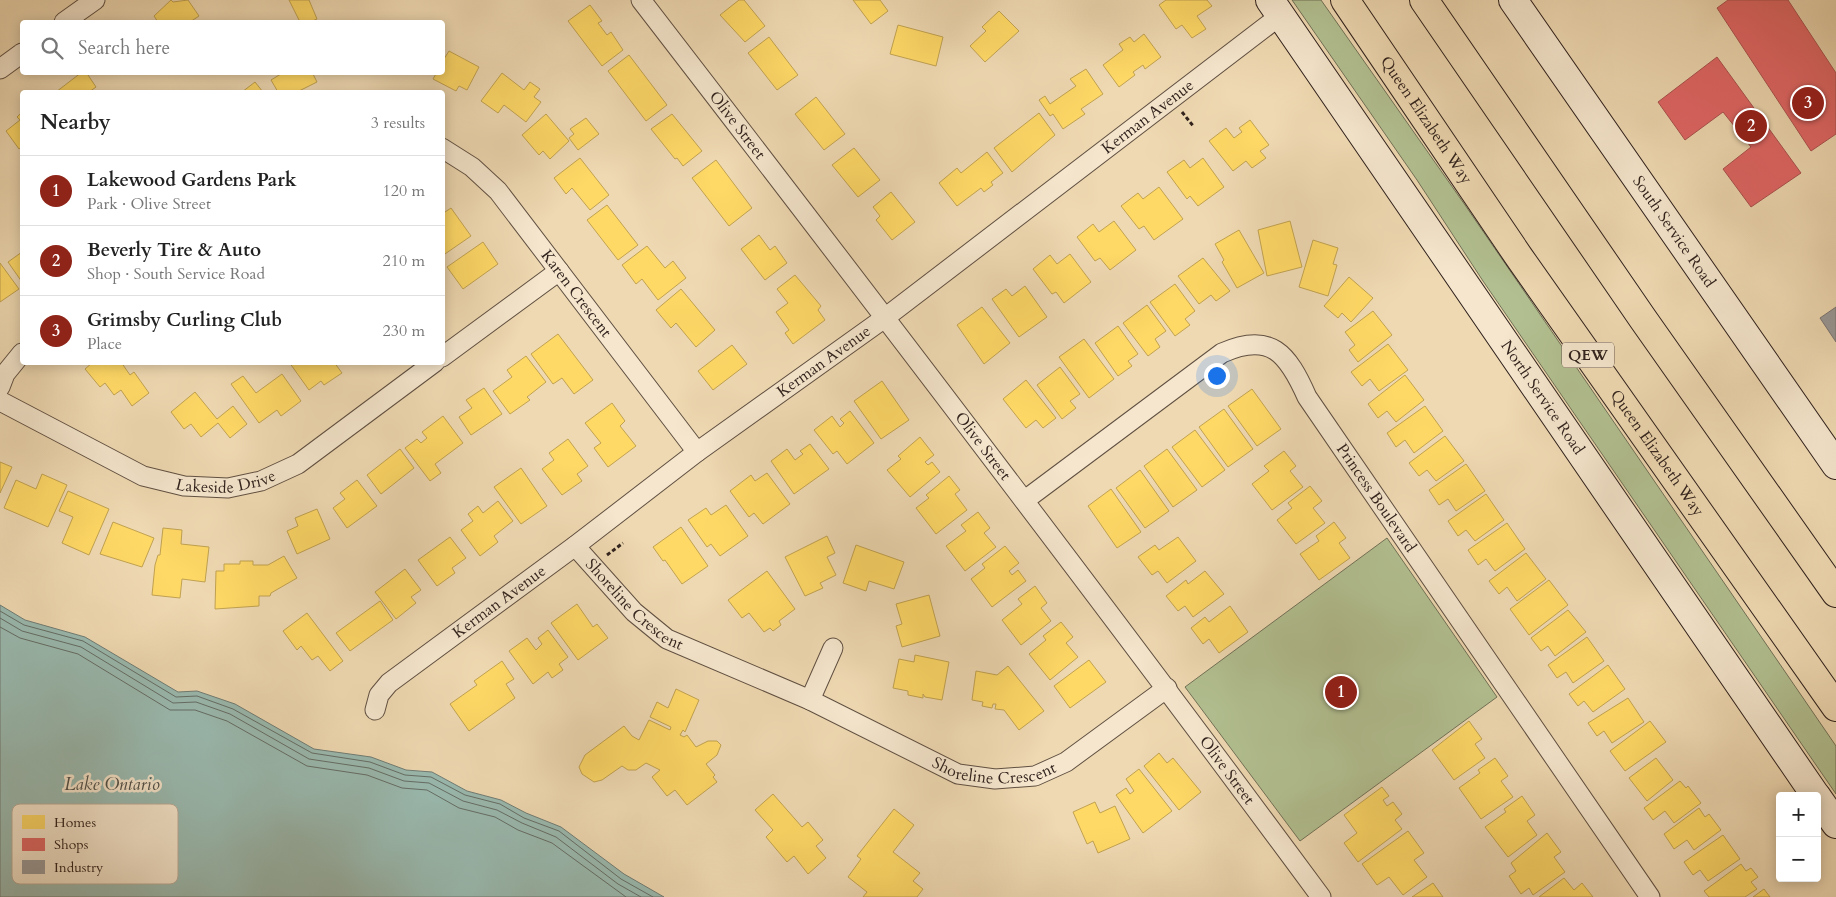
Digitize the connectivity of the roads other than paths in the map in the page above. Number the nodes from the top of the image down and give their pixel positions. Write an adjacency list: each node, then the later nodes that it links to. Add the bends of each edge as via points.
1 (96, 0): 7 (street)
2 (641, 0): 12 (street, Olive Street)
3 (1345, 0): 26 (highway, Queen Elizabeth Way / QEW, via 1519,257)
4 (1424, 0): 22 (highway)
5 (1513, 0): 19 (street, South Service Road)
6 (1275, 8): 12 (street, Kerman Avenue); 28 (street, North Service Road)
7 (67, 20)
8 (20, 54): 9 (street)
9 (0, 69)
10 (445, 150): 11 (street, Karen Crescent, via 472,167 498,191)
11 (559, 271): 14 (street); 18 (street, Karen Crescent)
12 (886, 316): 18 (street, Kerman Avenue); 20 (street, Olive Street)
13 (20, 355): 16 (street, via 5,374)
14 (445, 355)
15 (431, 365): 17 (street, Lakeside Drive, via 298,464 262,481 228,488 184,486 143,476)
16 (0, 387)
17 (0, 401)
18 (697, 452): 21 (street, Kerman Avenue)
19 (1836, 465)
20 (1025, 500): 24 (street, Olive Street); 32 (street, Princess Boulevard, via 1222,353 1240,345 1273,348 1295,370 1308,397)
21 (575, 546): 25 (street, Shoreline Crescent, via 634,612 668,639); 27 (street, Kerman Avenue, via 390,683 379,695)
22 (1836, 594)
23 (833, 648): 25 (street)
24 (1167, 688): 25 (street, Shoreline Crescent, via 1066,762 1036,776 996,779 958,774); 31 (street, Olive Street)
25 (810, 700)
26 (1836, 707)
27 (375, 710)
28 (1814, 792)
29 (1821, 802): 30 (street, North Service Road)
30 (1836, 824)
31 (1321, 897)
32 (1650, 897)

